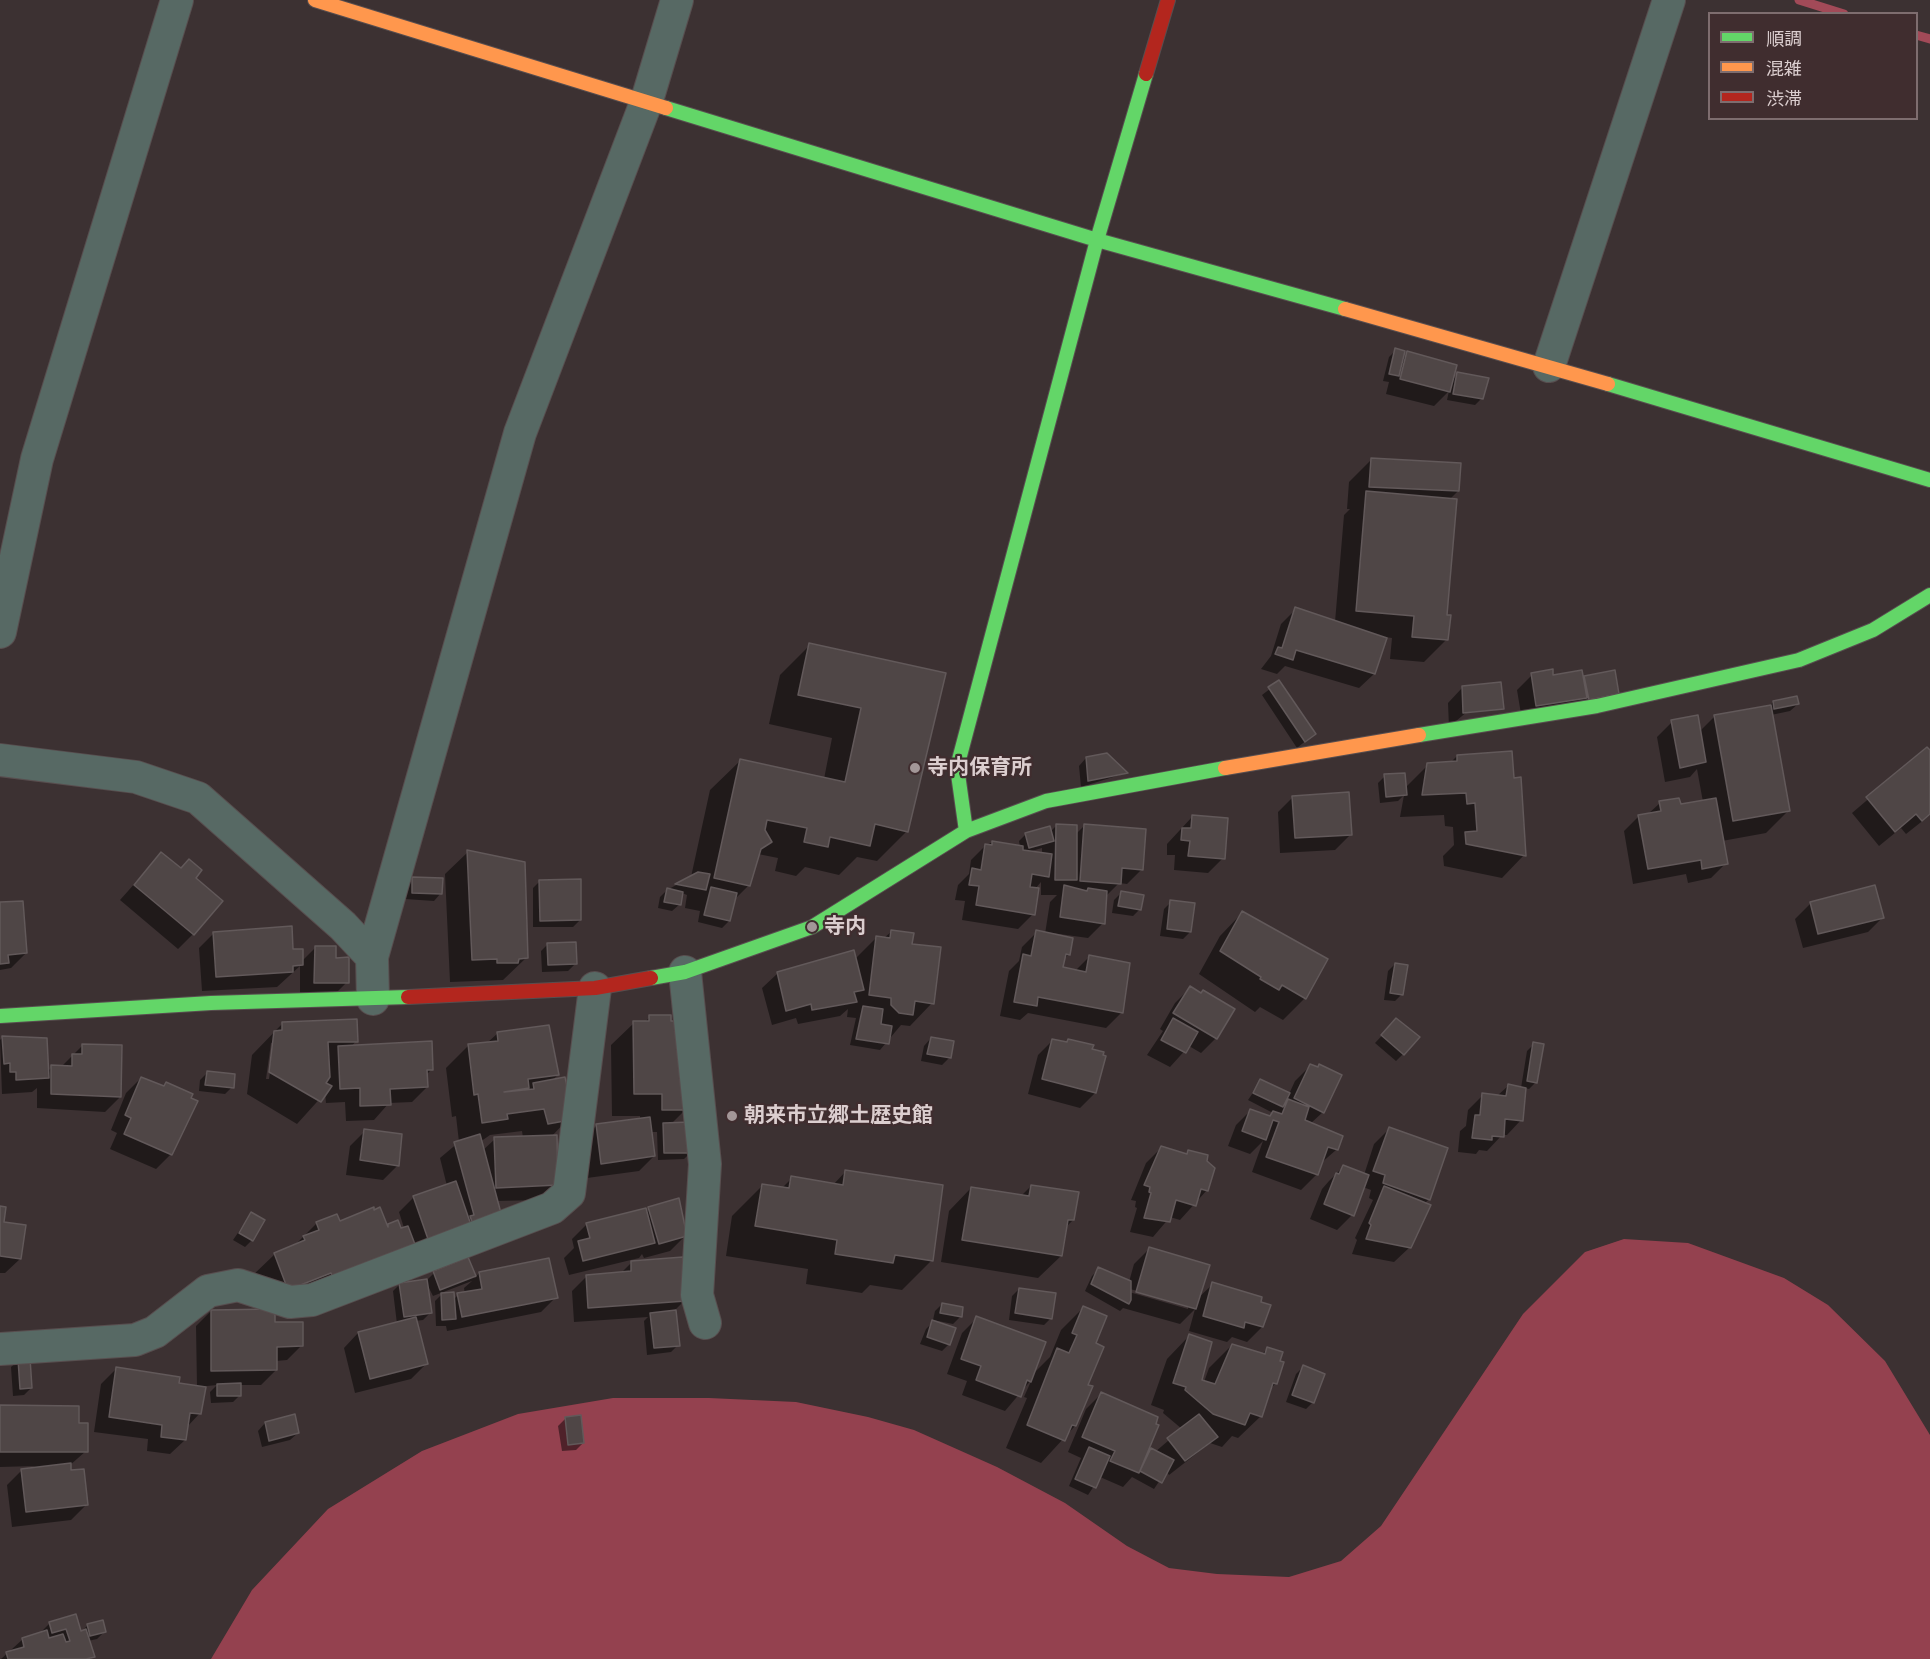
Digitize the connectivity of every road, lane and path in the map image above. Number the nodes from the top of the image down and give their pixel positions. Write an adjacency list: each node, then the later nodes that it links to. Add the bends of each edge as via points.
1 (177, 0): 11 (street, via 37,459)
2 (315, 0): 6 (street)
3 (676, 0): 6 (street)
4 (1168, 0): 7 (street)
5 (1669, 0): 8 (street)
6 (646, 100): 7 (street); 14 (street, via 520,433)
7 (1097, 240): 8 (street); 13 (street, via 957,767)
8 (1548, 366): 9 (street)
9 (1930, 480)
10 (1930, 596): 13 (street, via 1873,630 1799,660 1597,706 1046,801)
11 (0, 632)
12 (0, 760): 14 (street, via 136,777 198,798 343,926)
13 (966, 831): 15 (street, via 812,927)
14 (372, 957): 17 (street)
15 (685, 972): 16 (street); 19 (street, via 705,1164 697,1295)
16 (595, 988): 17 (street); 20 (street, via 569,1193 552,1208 312,1300 290,1302 238,1285 208,1291 155,1332 135,1340)
17 (373, 999): 18 (street, via 211,1003)
18 (0, 1016)
19 (705, 1323)
20 (0, 1349)

